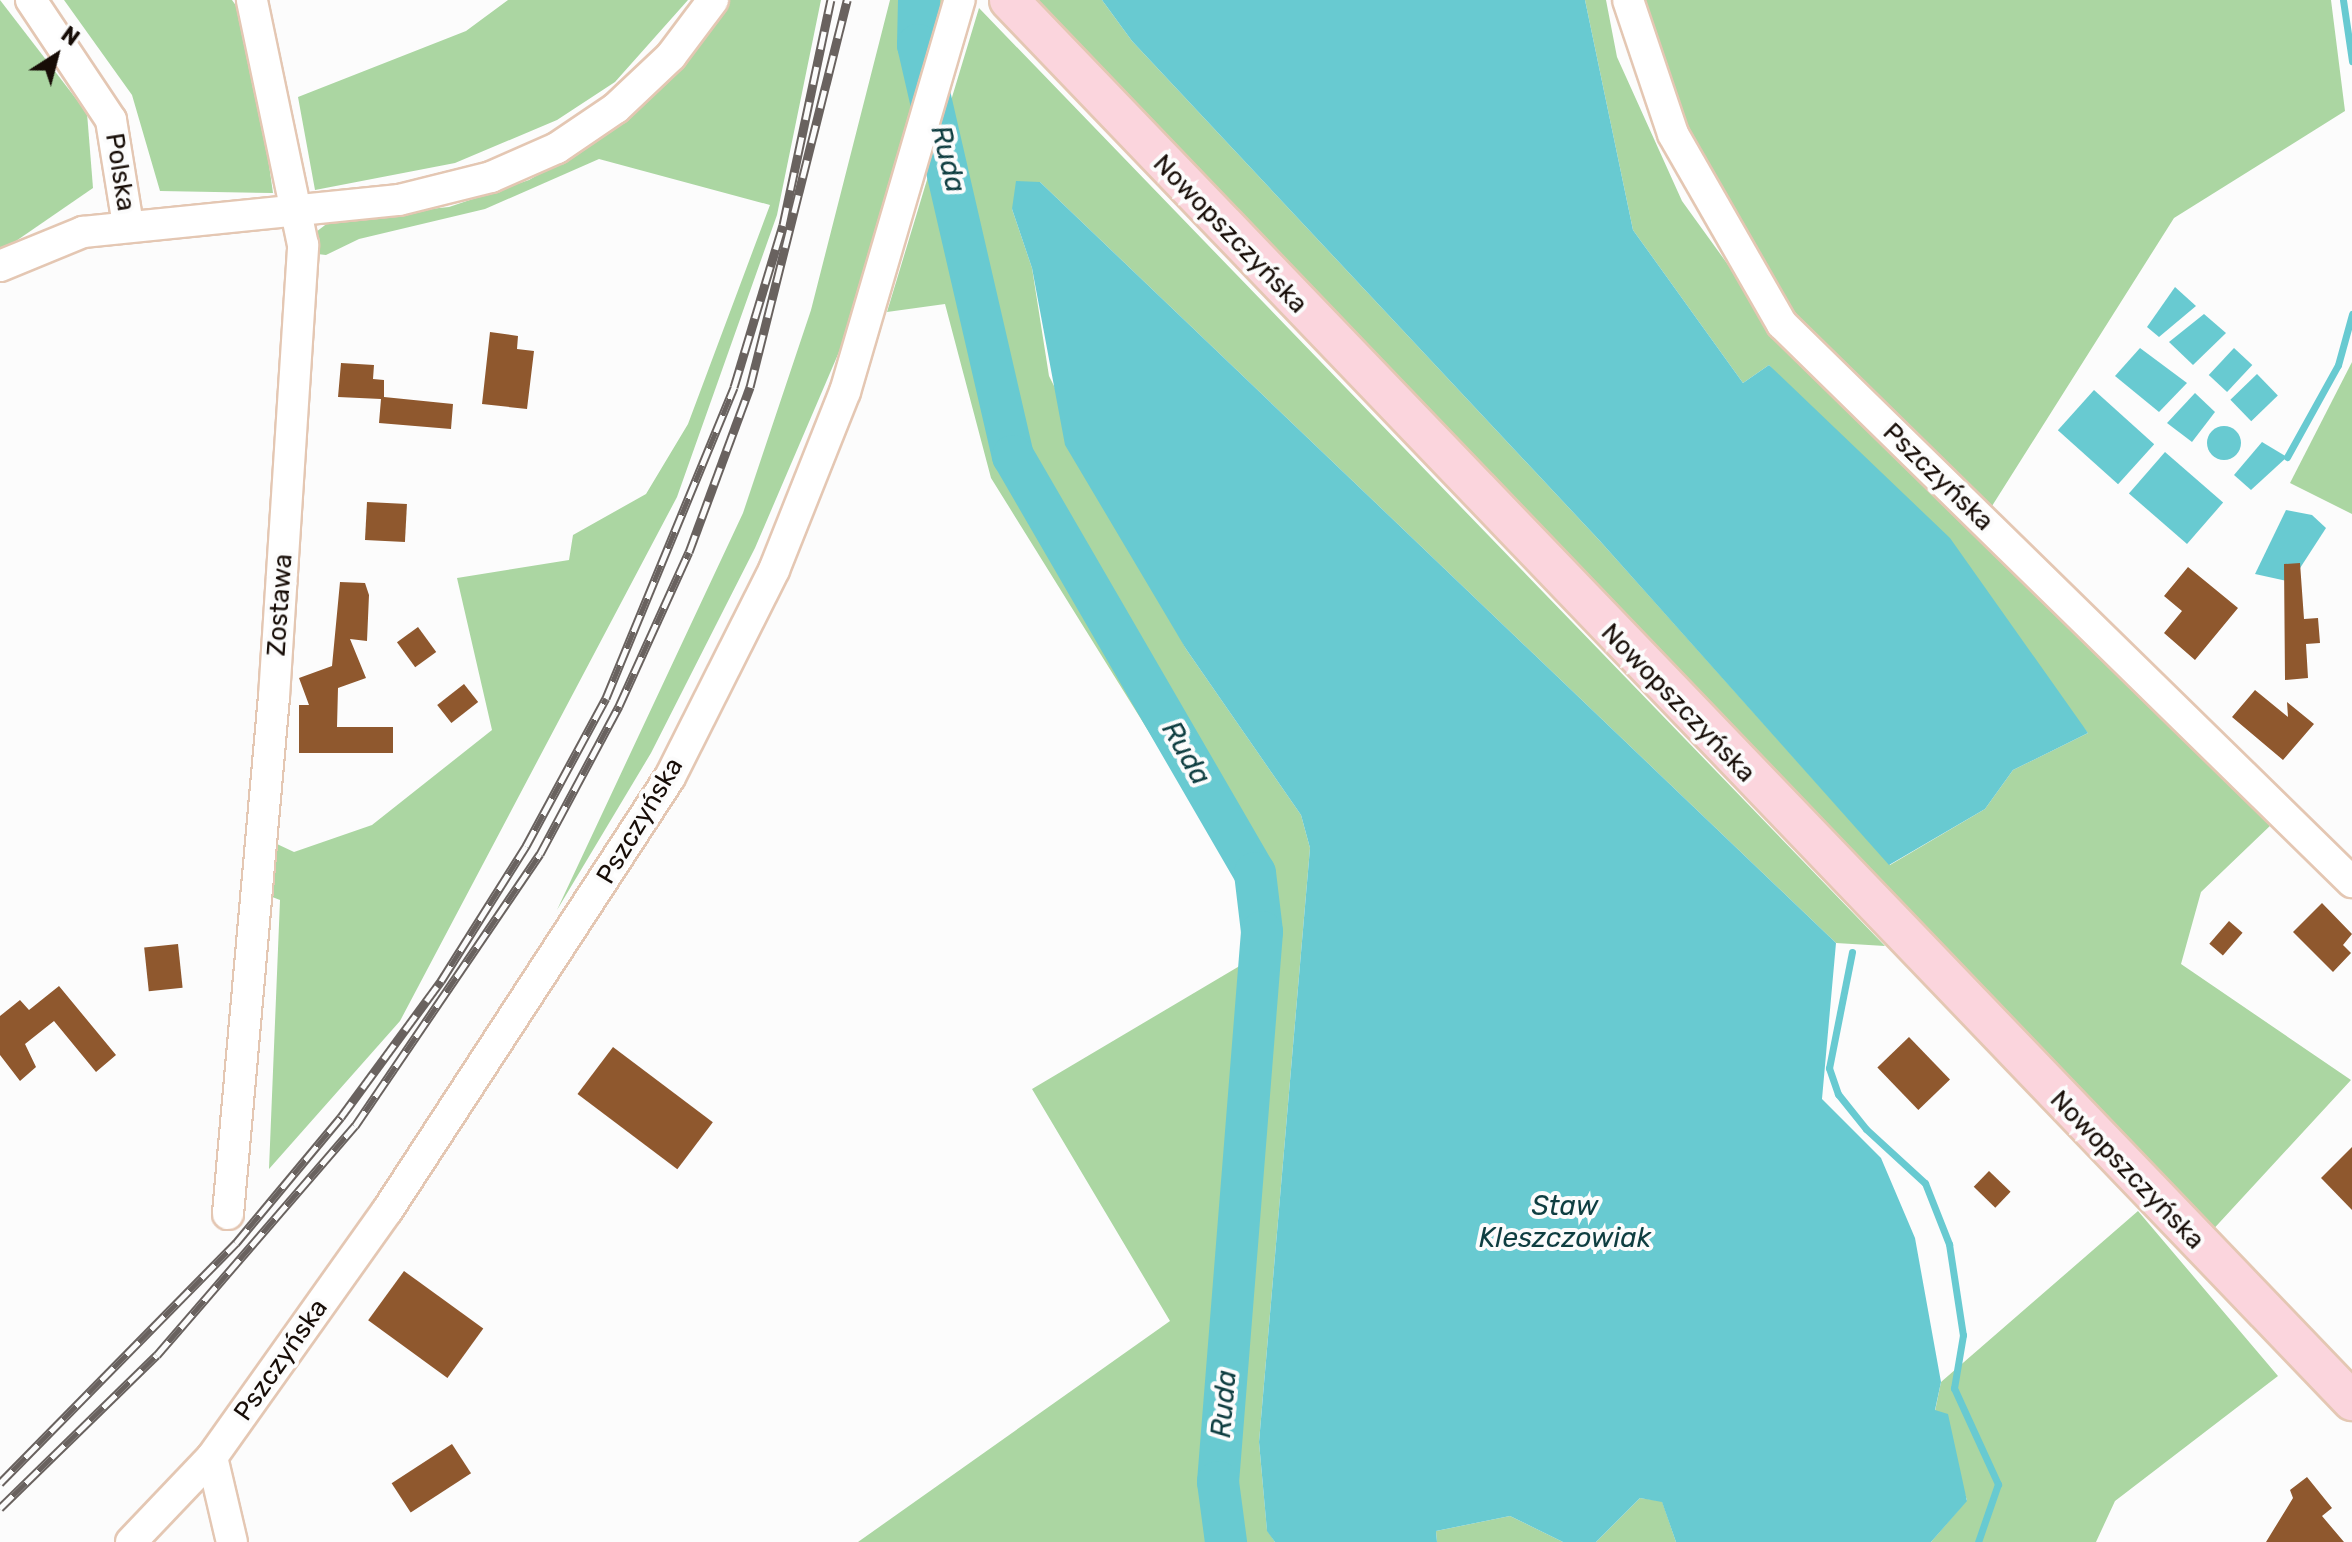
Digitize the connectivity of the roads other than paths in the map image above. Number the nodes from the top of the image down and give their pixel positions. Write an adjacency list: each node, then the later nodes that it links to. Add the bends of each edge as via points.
1 (31, 0): 8 (street, Polska, via 111,120)
2 (252, 0): 7 (street, Zostawa)
3 (713, 0): 7 (street, Polska, via 645,83 557,148 440,193)
4 (960, 0): 13 (street, Pszczyńska, via 840,406 774,570 670,777 396,1197)
5 (1628, 0): 10 (street, Pszczyńska, via 1673,134 1782,324)
6 (1020, 13): 12 (main road, Nowopszczyńska)
7 (300, 211): 8 (street, Polska); 11 (street, Zostawa, via 274,697)
8 (128, 225): 9 (street, Polska, via 83,232)
9 (0, 266)
10 (2352, 882)
11 (228, 1214)
12 (2352, 1401)
13 (212, 1457): 14 (street, Pszczyńska); 15 (street)
14 (131, 1542)
15 (232, 1542)

